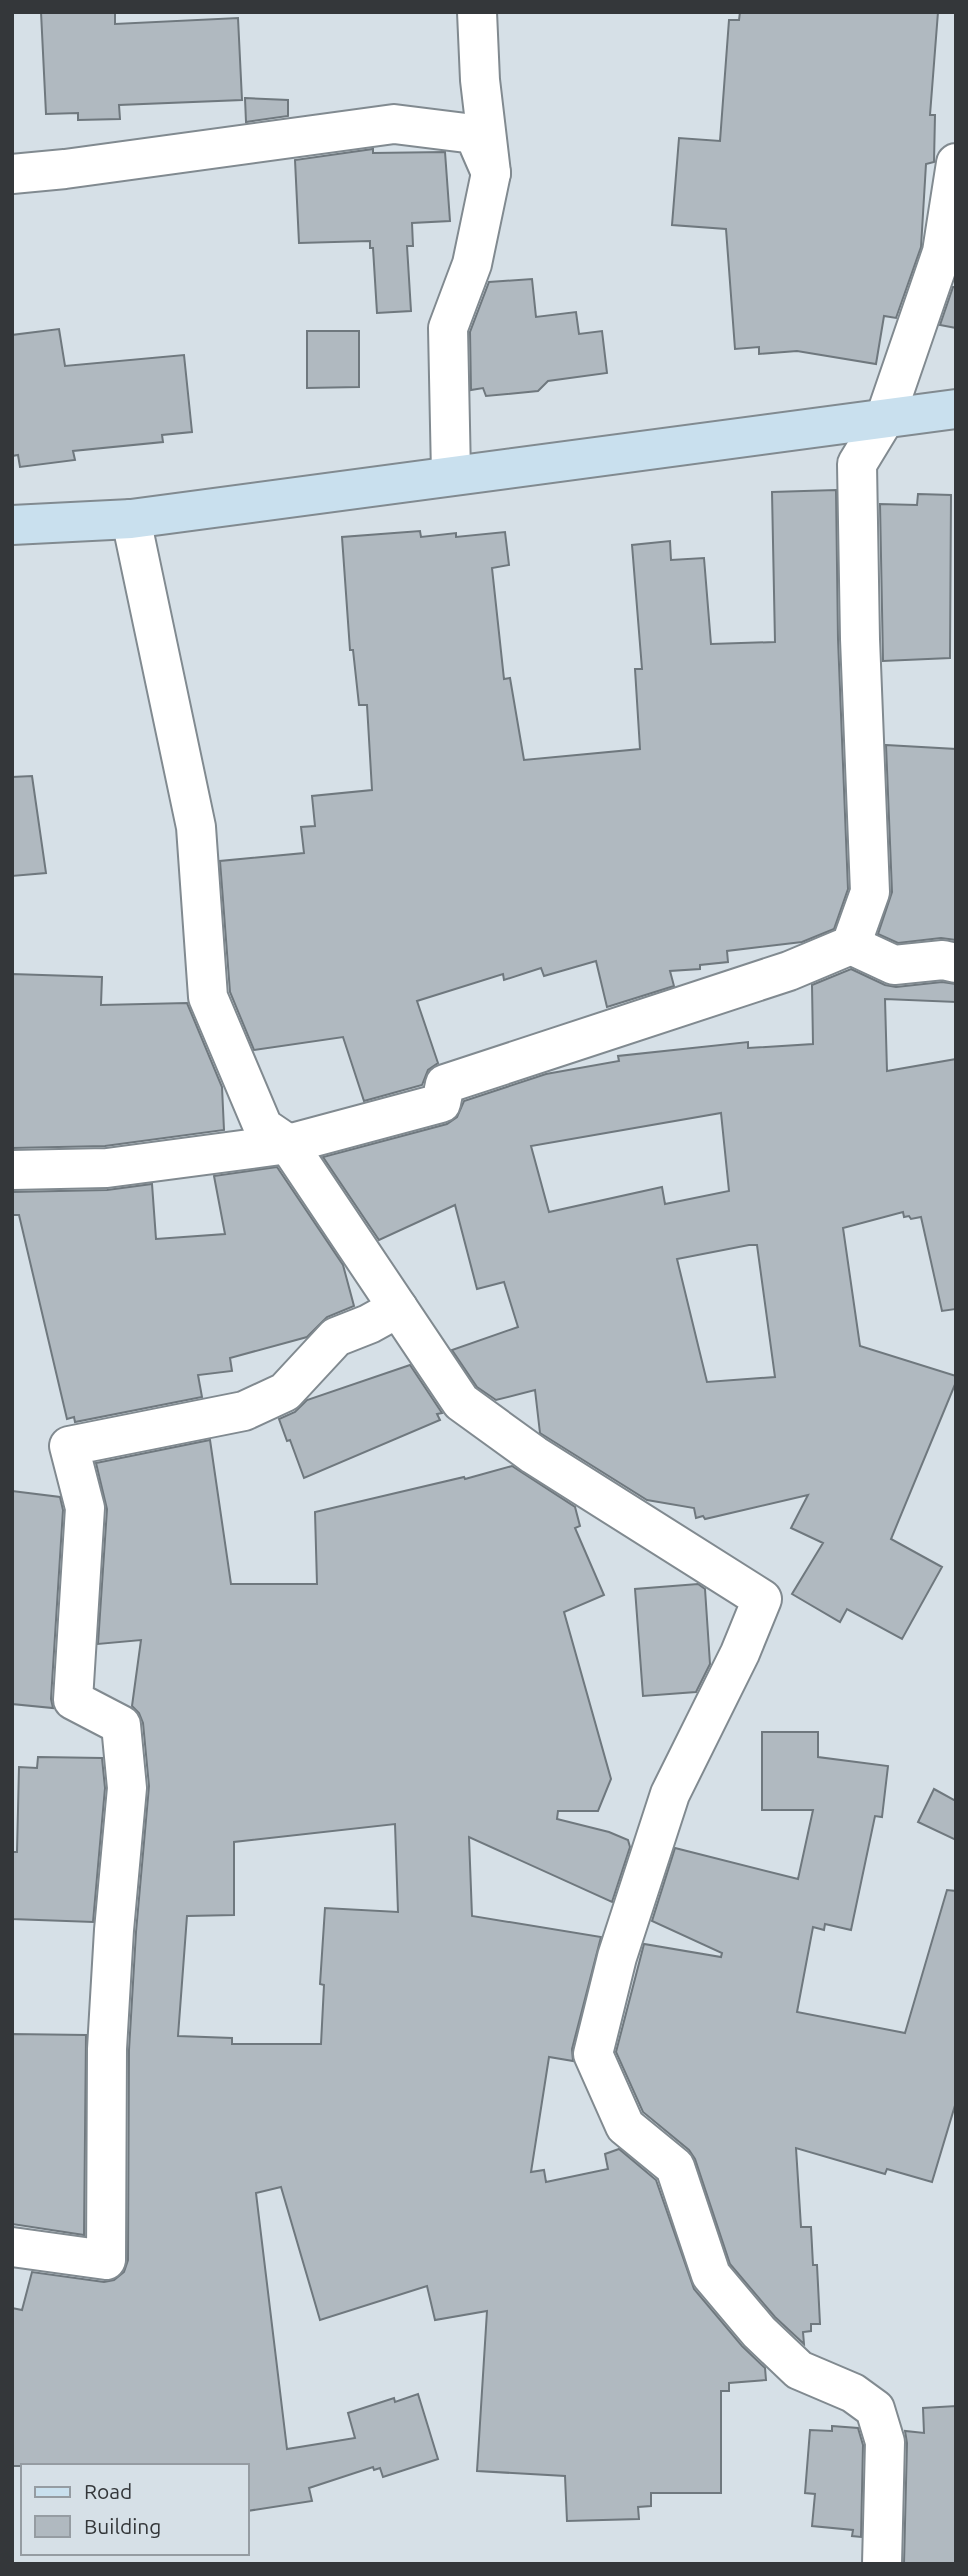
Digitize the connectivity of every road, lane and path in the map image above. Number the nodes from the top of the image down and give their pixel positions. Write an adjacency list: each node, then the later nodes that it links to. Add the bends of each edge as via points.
1 (477, 12): 3 (street)
2 (956, 163): 6 (street, via 942,253)
3 (491, 173): 4 (street, via 474,134 394,124); 7 (street, via 472,264 448,328)
4 (12, 174)
5 (956, 409): 6 (main road)
6 (885, 418): 7 (main road); 10 (street, via 857,464 870,892)
7 (451, 474): 8 (main road)
8 (131, 519): 9 (main road); 12 (street, via 196,827 208,997 262,1127)
9 (12, 525)
10 (851, 945): 11 (street, via 894,965); 12 (street, via 789,971 445,1084 441,1102)
11 (956, 963)
12 (288, 1144): 13 (street, via 107,1168); 14 (street)
13 (12, 1170)
14 (398, 1308): 15 (street, via 336,1337 285,1392 244,1411 69,1446 85,1508 73,1700 121,1725 127,1788 107,2049 106,2260); 16 (street, via 461,1402 534,1455 762,1600 670,1794 617,1958 593,2054 625,2126 675,2167 711,2275 758,2332 799,2370 853,2393 875,2409 886,2442)
15 (12, 2247)
16 (883, 2564)

